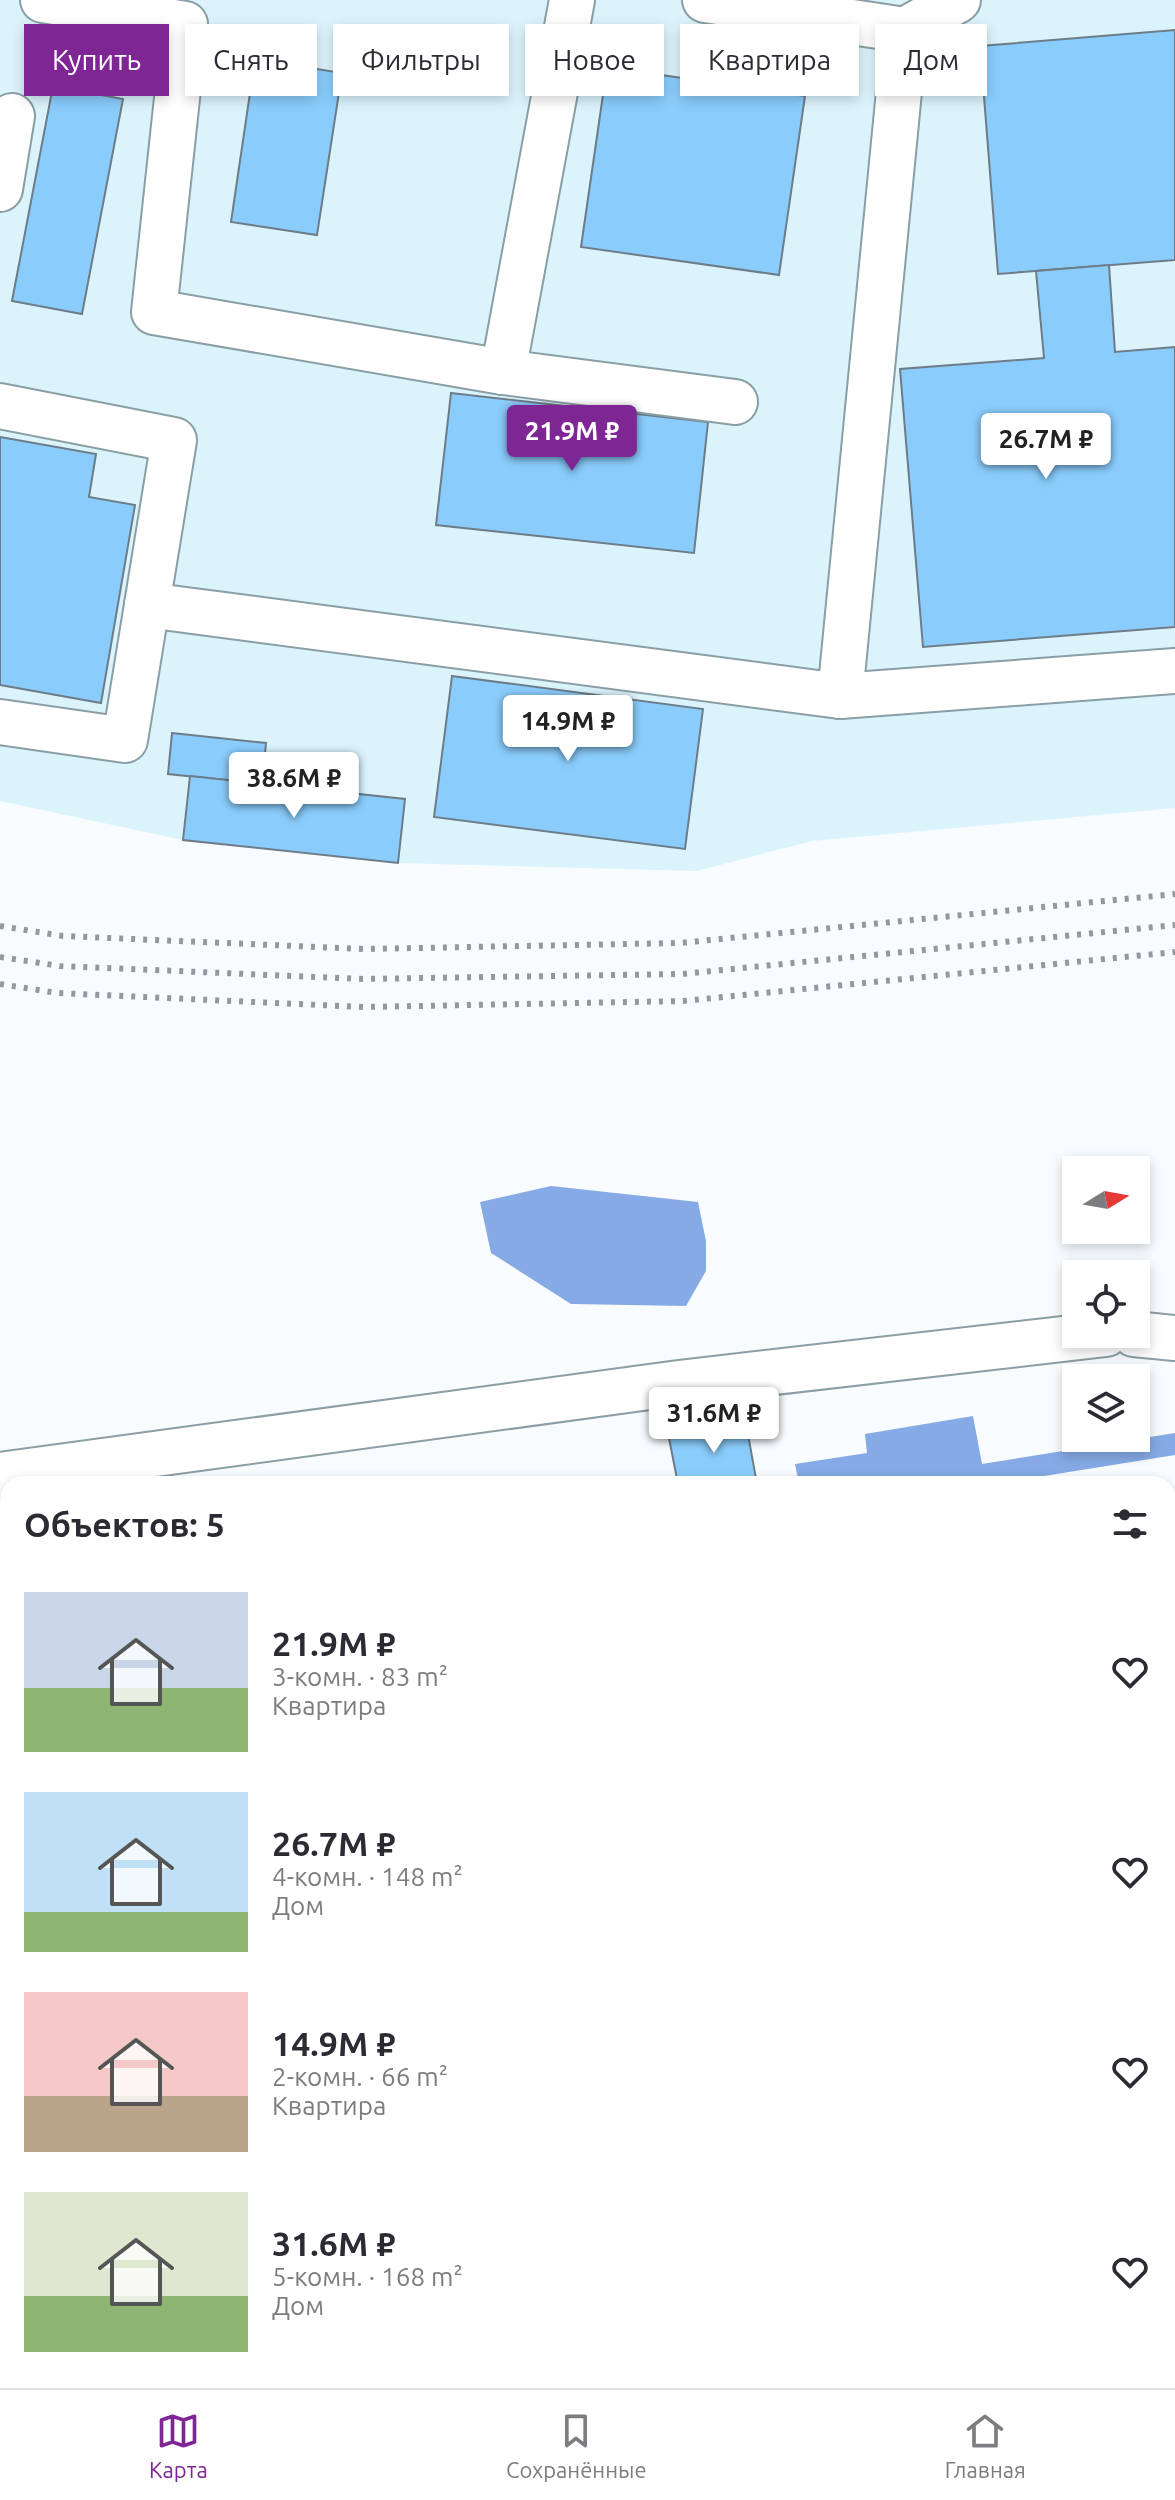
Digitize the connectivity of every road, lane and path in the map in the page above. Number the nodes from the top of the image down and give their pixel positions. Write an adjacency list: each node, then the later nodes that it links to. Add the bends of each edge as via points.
1 (43, 0): 10 (lane, via 185,24 154,312)
2 (572, 0): 10 (lane)
3 (705, 0): 6 (lane)
4 (958, 0): 5 (lane)
5 (916, 24)
6 (875, 26)
7 (899, 96): 15 (lane)
8 (12, 116): 9 (lane)
9 (0, 189)
10 (503, 372): 11 (lane)
11 (735, 402)
12 (0, 406): 13 (lane, via 174,440)
13 (147, 605): 15 (lane); 16 (lane, via 125,740)
14 (1175, 671): 15 (lane)
15 (840, 696)
16 (0, 722)
17 (1150, 1336): 18 (lane)
18 (1175, 1338)
19 (1062, 1339): 20 (lane, via 679,1383)
20 (0, 1475)

